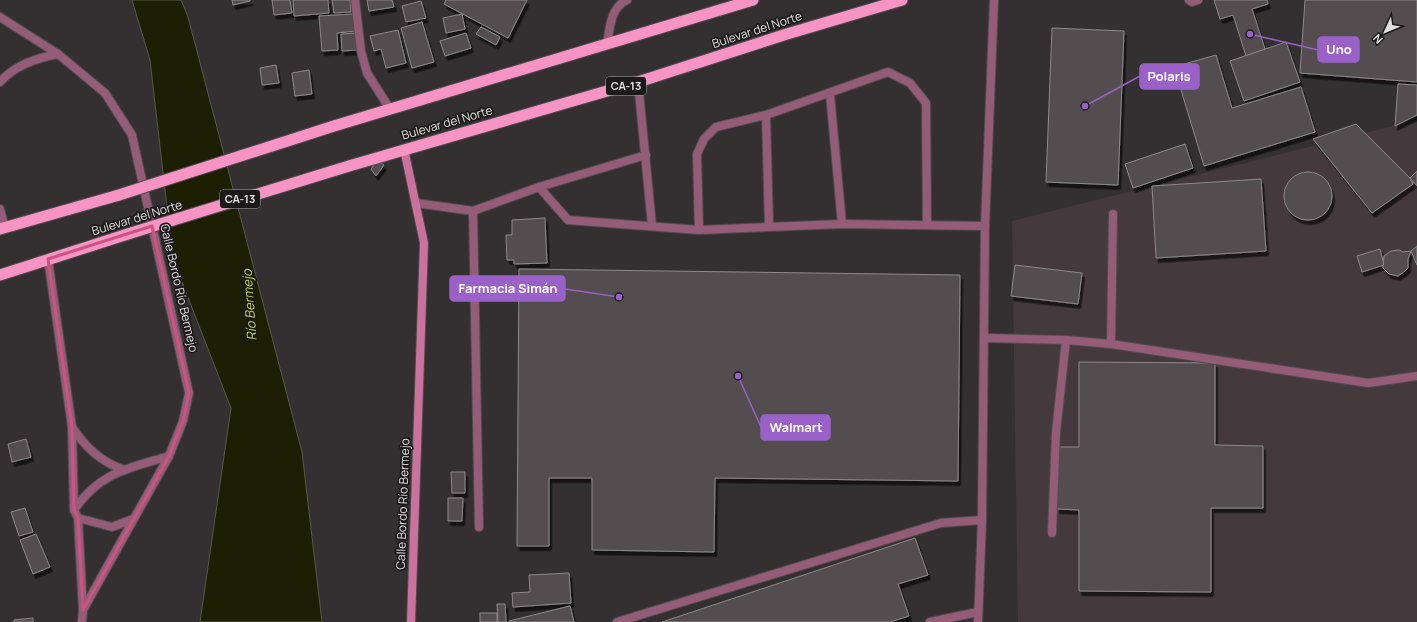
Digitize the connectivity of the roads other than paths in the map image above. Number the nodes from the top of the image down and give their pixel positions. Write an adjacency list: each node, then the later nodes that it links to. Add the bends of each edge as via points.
1 (355, 0): 14 (street, via 361,51 367,73)
2 (627, 0): 9 (street, via 620,3 611,16)
3 (753, 0): 9 (highway)
4 (902, 0): 12 (highway, Bulevar del Norte / CA-13)
5 (994, 0): 27 (street)
6 (1189, 0): 7 (street)
7 (1198, 0)
8 (0, 17): 10 (street, Calle Bordo Río Bermejo)
9 (608, 44): 14 (highway)
10 (58, 54): 11 (street, via 21,65); 37 (street, Calle Bordo Río Bermejo, via 106,93 132,135 189,393 183,421)
11 (0, 82)
12 (638, 82): 16 (highway, Bulevar del Norte / CA-13); 17 (street)
13 (830, 94): 15 (street); 23 (street); 24 (street, via 888,72 910,83 926,103)
14 (390, 109): 28 (highway, bridge, via 119,195)
15 (766, 115): 26 (street); 29 (street, via 716,127 704,139 697,154)
16 (404, 149): 19 (main road, Calle Bordo Río Bermejo); 30 (highway, Bulevar del Norte / CA-13, bridge)
17 (646, 155): 18 (street); 25 (street)
18 (539, 187): 21 (street); 25 (street, via 568,220)
19 (416, 203): 21 (street); 47 (main road, Calle Bordo Río Bermejo, via 424,243)
20 (0, 209): 28 (street)
21 (473, 211): 42 (street)
22 (1113, 214): 34 (street)
23 (842, 224): 24 (street); 26 (street)
24 (926, 225): 27 (street)
25 (652, 226): 29 (street)
26 (769, 226): 29 (street)
27 (985, 226): 32 (street)
28 (3, 228)
29 (699, 230)
30 (48, 259): 31 (highway, Bulevar del Norte / CA-13); 36 (street)
31 (0, 275)
32 (985, 338): 33 (street); 41 (street)
33 (1066, 340): 34 (street); 43 (street, via 1056,432)
34 (1111, 344): 35 (street, via 1368,383)
35 (1417, 376)
36 (72, 427): 38 (street, via 94,454 108,464); 39 (street)
37 (169, 456): 38 (street); 40 (street, Calle Bordo Río Bermejo)
38 (124, 470): 39 (street, via 108,476 95,485 83,496)
39 (76, 514): 40 (street, via 112,527); 44 (street)
40 (133, 519): 44 (street, Calle Bordo Río Bermejo)
41 (982, 520): 45 (street); 48 (street, via 942,523)
42 (479, 527)
43 (1052, 533)
44 (83, 610): 46 (street)
45 (978, 612): 49 (street); 50 (street)
46 (82, 622)
47 (411, 622)
48 (616, 622)
49 (930, 622)
50 (978, 622)

